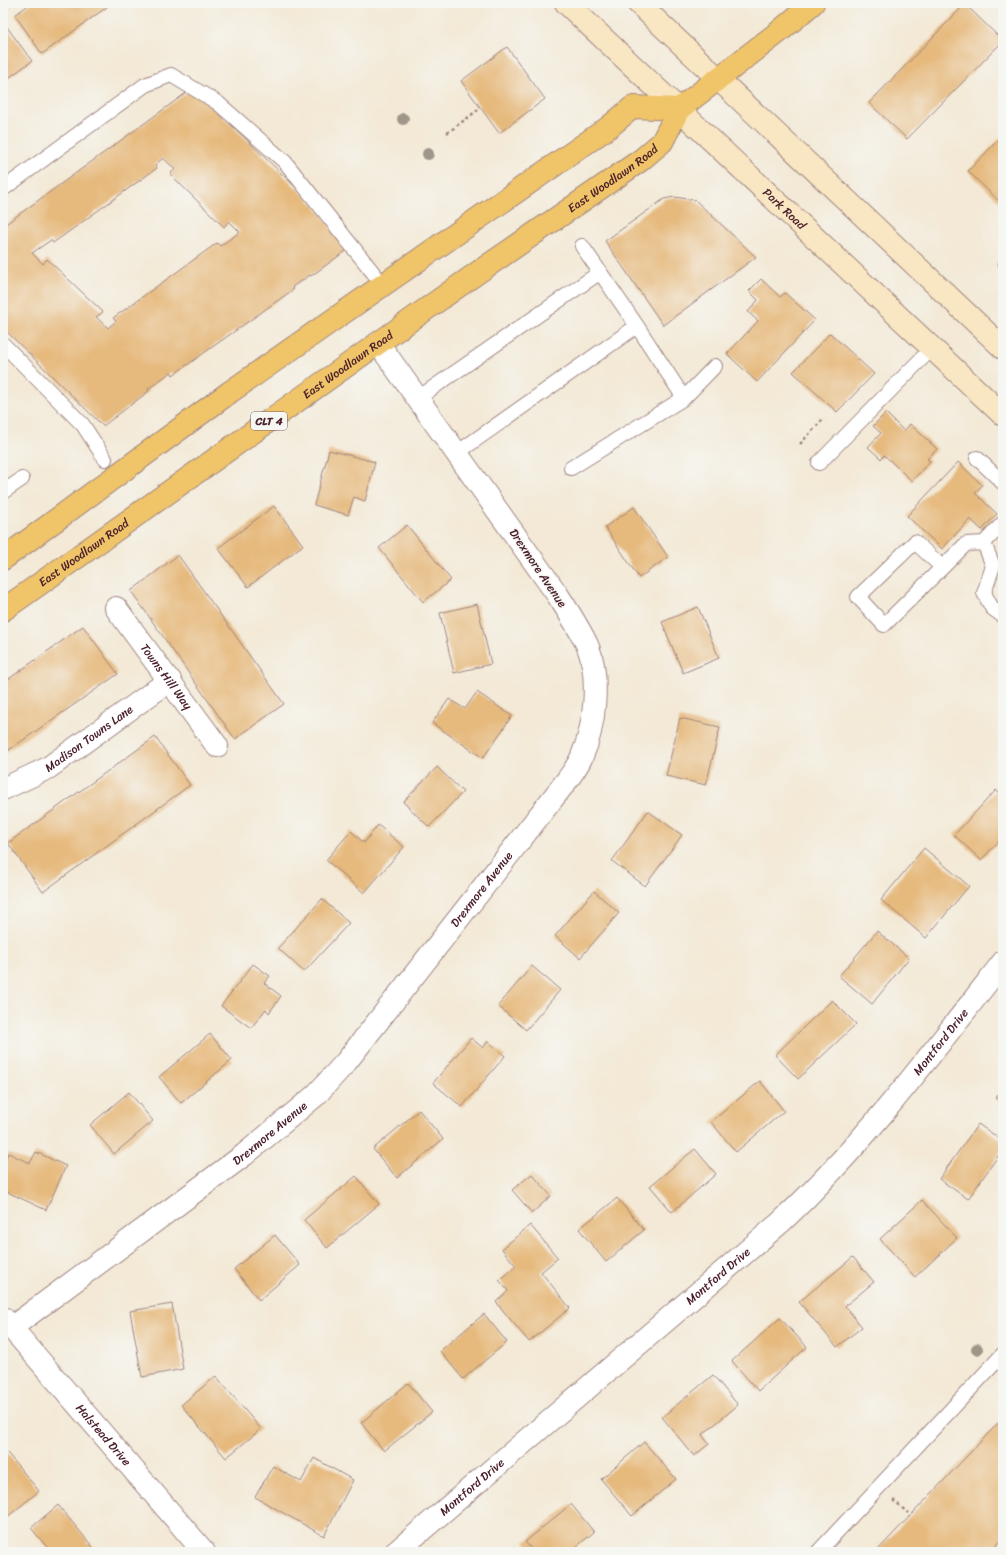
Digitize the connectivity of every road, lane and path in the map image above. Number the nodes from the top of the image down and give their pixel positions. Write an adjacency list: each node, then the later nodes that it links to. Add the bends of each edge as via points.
1 (566, 3): 5 (main road, Park Road)
2 (638, 3): 4 (main road)
3 (813, 3): 4 (main road, East Woodlawn Road)
4 (719, 79): 5 (main road, East Woodlawn Road); 16 (main road)
5 (679, 109): 11 (main road, via 633,107 609,127); 13 (main road, East Woodlawn Road / CLT 4, via 662,142 641,160); 15 (main road, Park Road)
6 (478, 110): 7 (path)
7 (447, 133)
8 (3, 189): 11 (lane, via 145,85 171,75 218,103 285,162)
9 (582, 246): 10 (lane)
10 (599, 273): 12 (lane); 18 (lane)
11 (382, 285): 33 (main road, via 230,392)
12 (637, 326): 19 (lane); 23 (lane)
13 (378, 343): 18 (street, Drexmore Avenue); 36 (main road, East Woodlawn Road / CLT 4)
14 (3, 344): 25 (lane, via 83,425)
15 (932, 348): 20 (main road, Park Road); 26 (lane)
16 (1003, 348)
17 (716, 366): 19 (lane)
18 (418, 398): 23 (street, Drexmore Avenue)
19 (684, 398): 27 (lane)
20 (1003, 415)
21 (824, 418): 22 (path)
22 (800, 444)
23 (457, 453): 42 (street, Drexmore Avenue, via 557,594 589,649 595,686 592,726 582,755 563,786 346,1062 316,1095 244,1155)
24 (977, 458): 29 (lane)
25 (105, 459)
26 (819, 463)
27 (571, 468)
28 (22, 479): 30 (lane)
29 (1003, 483)
30 (3, 492)
31 (1003, 523): 32 (lane)
32 (984, 543): 34 (lane, via 966,544); 37 (lane, via 992,566 984,593 992,608)
33 (3, 559)
34 (942, 567): 34 (lane, via 884,625 858,597 915,542)
35 (116, 608): 38 (street, Towns Hill Way)
36 (3, 610)
37 (1003, 616)
38 (170, 680): 39 (street, Towns Hill Way); 40 (street, Madison Towns Lane, via 48,768)
39 (217, 746)
40 (3, 789)
41 (1003, 962): 45 (street, Montford Drive, via 920,1068 820,1185 781,1222)
42 (7, 1323): 44 (street, Halstead Drive)
43 (1003, 1354): 46 (lane)
44 (204, 1552)
45 (396, 1552)
46 (818, 1552)

